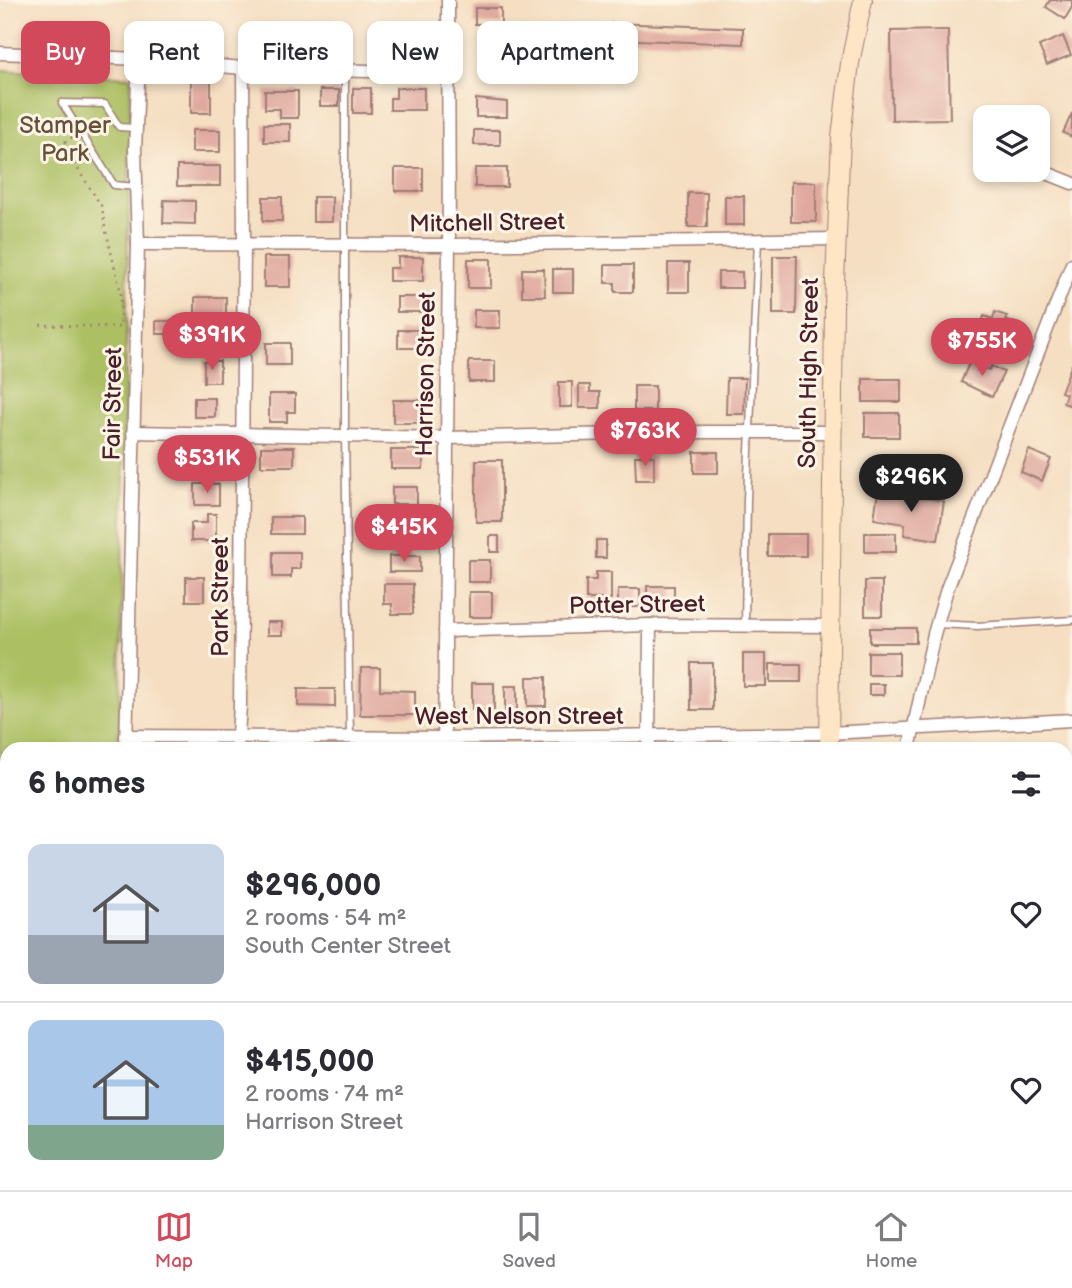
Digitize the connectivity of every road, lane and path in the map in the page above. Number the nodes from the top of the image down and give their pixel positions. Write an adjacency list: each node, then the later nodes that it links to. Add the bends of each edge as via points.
1 (448, 0): 3 (street, Harrison Street)
2 (863, 0): 15 (main road, South High Street, via 842,121)
3 (448, 21)
4 (0, 53): 5 (street)
5 (124, 58)
6 (138, 84): 10 (street, Fair Street)
7 (243, 84): 17 (street, Park Street)
8 (345, 84): 19 (lane)
9 (448, 84): 20 (street, Harrison Street)
10 (136, 128): 11 (lane, via 119,127 105,104 62,103); 14 (street, Fair Street)
11 (80, 132): 14 (lane, via 114,186); 22 (path, via 62,144 102,207 121,293 120,327)
12 (1050, 174): 13 (street)
13 (1072, 183)
14 (136, 187): 18 (street, Fair Street)
15 (837, 239): 16 (street, Mitchell Street); 25 (main road, South High Street)
16 (758, 240): 20 (street, Mitchell Street); 24 (lane)
17 (244, 243): 18 (street, Mitchell Street); 19 (street, Mitchell Street); 26 (street, Park Street)
18 (138, 244): 23 (street, Fair Street)
19 (346, 245): 20 (street, Mitchell Street); 27 (lane)
20 (449, 245): 28 (street, Harrison Street)
21 (1072, 264): 30 (street)
22 (40, 325)
23 (133, 432): 26 (street); 39 (street, Fair Street)
24 (749, 432): 25 (street); 28 (street); 32 (lane)
25 (833, 432): 33 (main road, South High Street)
26 (242, 435): 27 (street); 40 (street, Park Street)
27 (345, 436): 28 (street); 37 (lane)
28 (447, 438): 34 (street, Harrison Street)
29 (1072, 620): 30 (lane)
30 (937, 624): 36 (street)
31 (650, 625): 32 (street, Potter Street); 34 (street, Potter Street); 44 (street)
32 (746, 625): 33 (street, Potter Street)
33 (830, 626): 38 (main road, South High Street)
34 (445, 631): 43 (street, Harrison Street)
35 (1072, 720): 36 (street, West Nelson Street)
36 (913, 729): 38 (street, West Nelson Street); 45 (street)
37 (350, 737): 41 (street, West Nelson Street); 42 (street, West Nelson Street)
38 (829, 741): 44 (street, West Nelson Street)
39 (126, 742)
40 (237, 742)
41 (256, 742)
42 (428, 742)
43 (444, 742)
44 (649, 742)
45 (910, 742)

